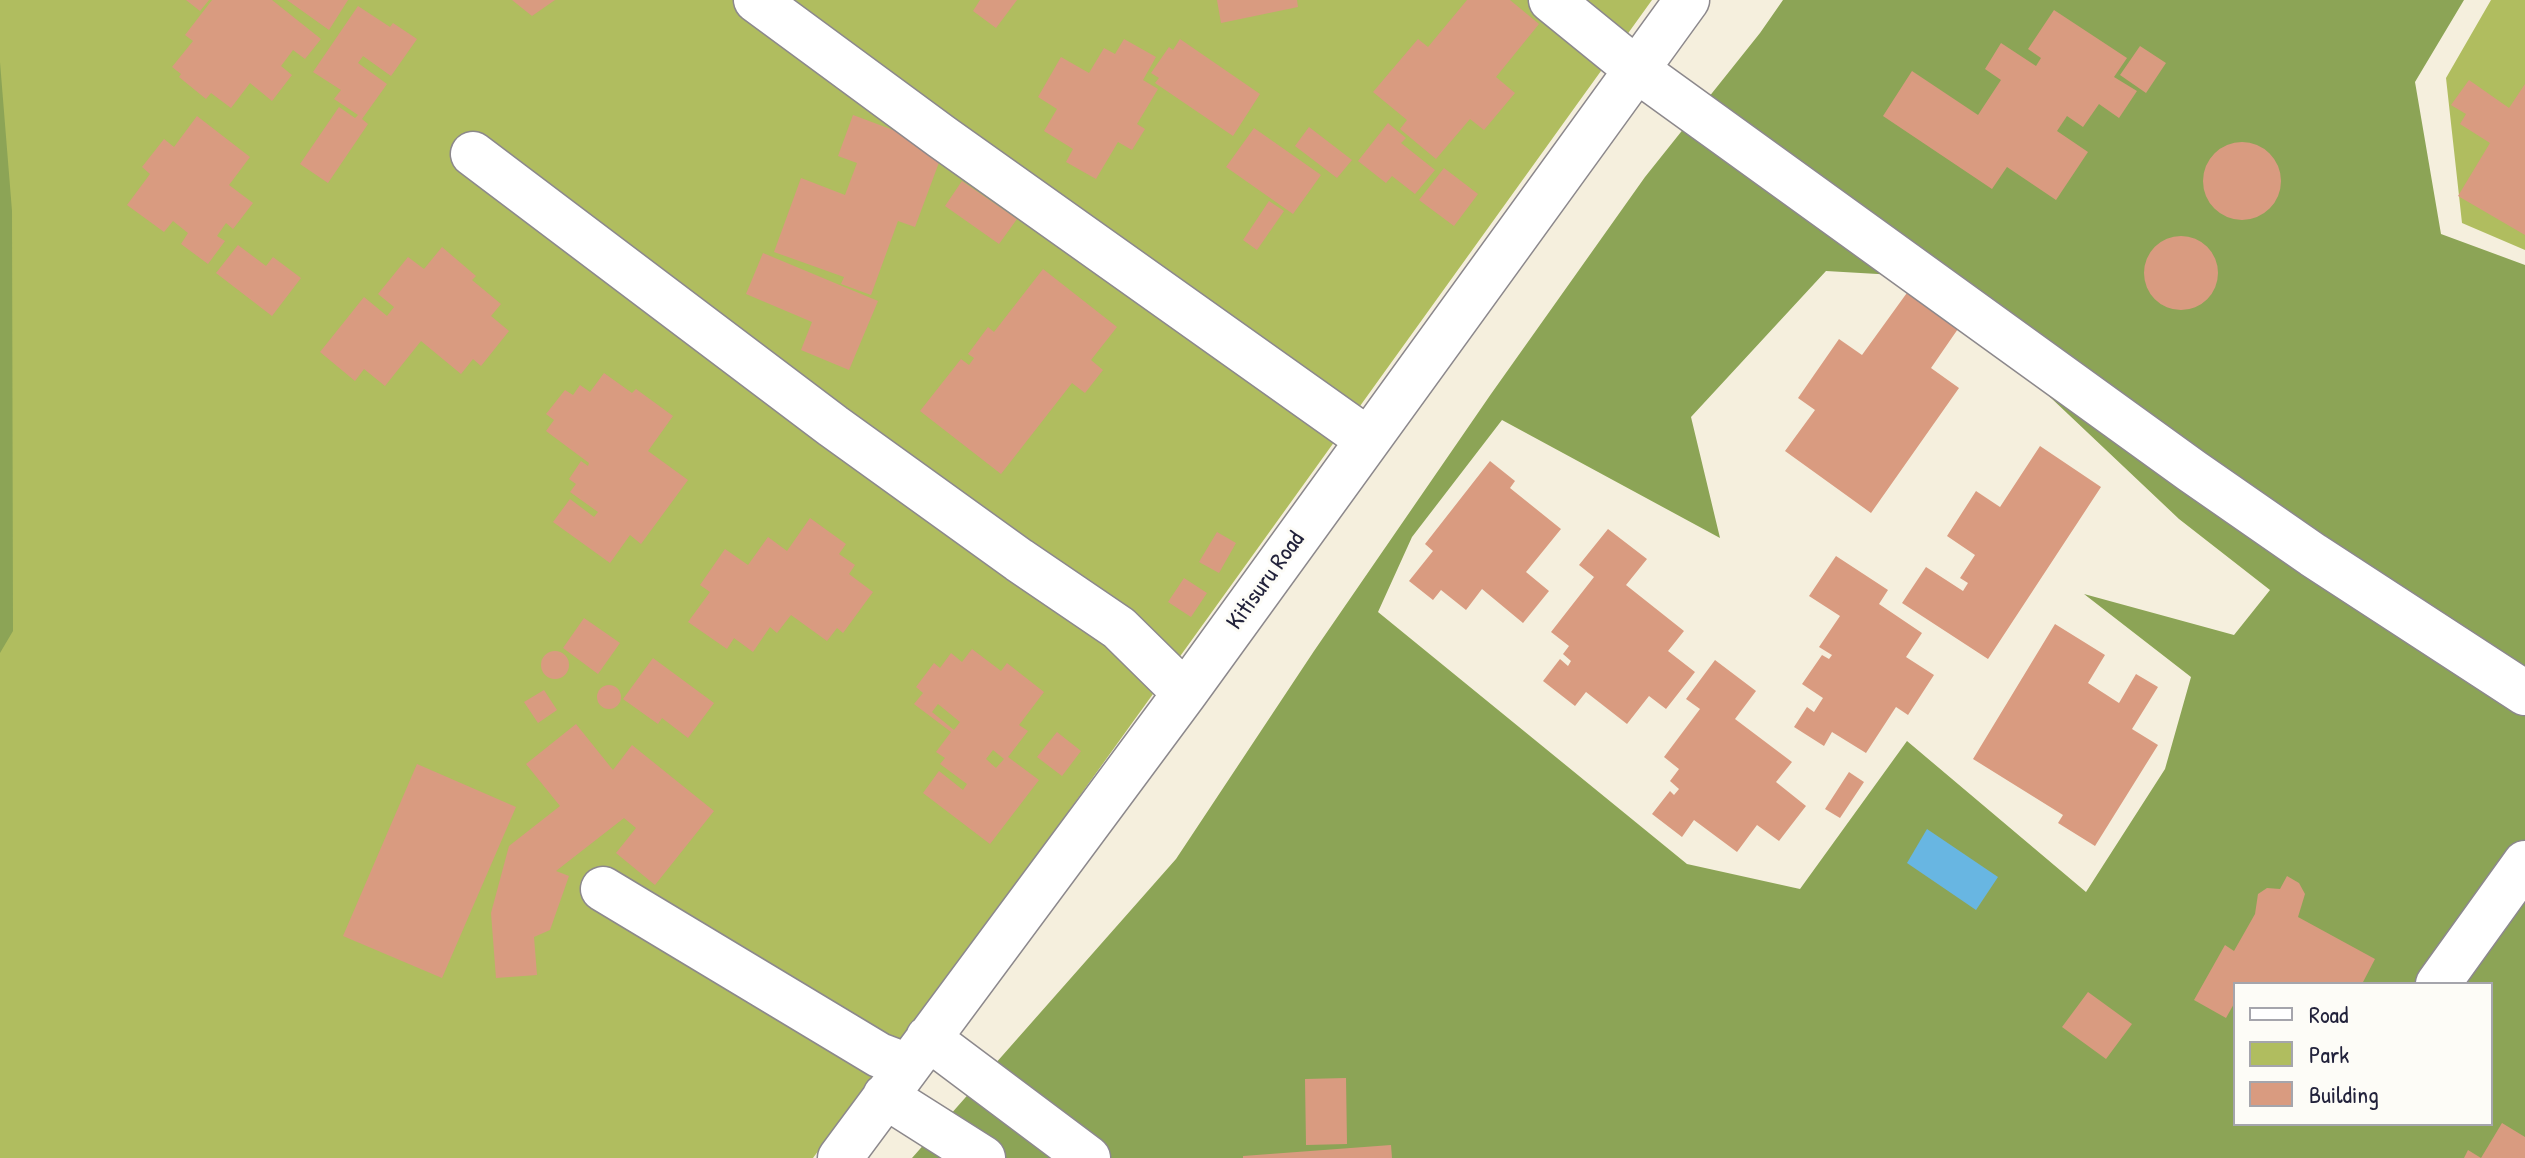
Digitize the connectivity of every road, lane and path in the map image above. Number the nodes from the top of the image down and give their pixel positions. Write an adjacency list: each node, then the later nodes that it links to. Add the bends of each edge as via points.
1 (756, 0): 6 (street)
2 (1551, 0): 4 (street)
3 (1687, 0): 4 (street, Kitisuru Road)
4 (1637, 70): 6 (street, Kitisuru Road); 8 (street, via 2192,471)
5 (473, 154): 7 (street, via 833,426 1119,628)
6 (1367, 439): 7 (street, Kitisuru Road)
7 (1185, 693): 12 (street, Kitisuru Road)
8 (2525, 693)
9 (2525, 863): 11 (street)
10 (603, 889): 12 (street)
11 (2439, 982)
12 (907, 1067): 13 (street, Kitisuru Road); 14 (street); 15 (street)
13 (840, 1158)
14 (983, 1158)
15 (1088, 1158)

